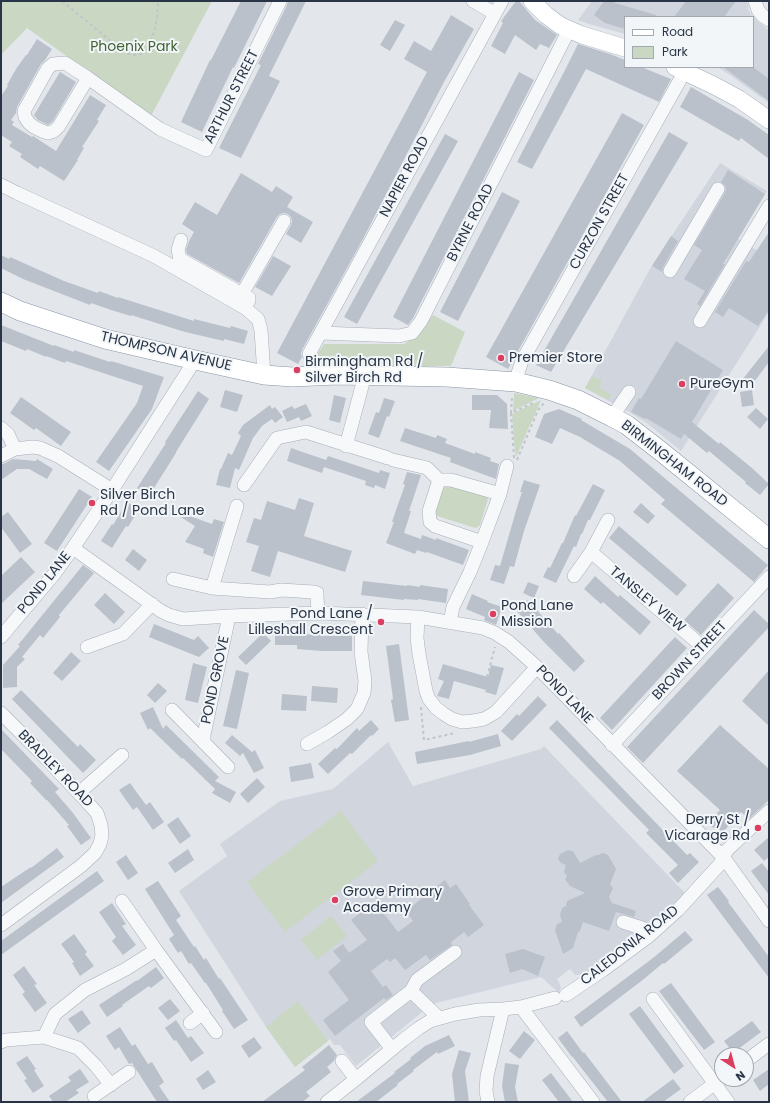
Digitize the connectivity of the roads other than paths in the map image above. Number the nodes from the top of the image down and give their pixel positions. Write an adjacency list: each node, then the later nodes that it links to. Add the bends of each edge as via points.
1 (280, 1): 11 (street, ARTHUR STREET, via 206,150 160,129)
2 (473, 1): 6 (street)
3 (502, 1): 6 (street, NAPIER ROAD)
4 (532, 1): 8 (main road, via 552,21)
5 (755, 1): 7 (street, via 758,10)
6 (494, 13): 25 (street, NAPIER ROAD)
7 (769, 20)
8 (569, 30): 9 (main road); 25 (street, BYRNE ROAD, via 425,314 412,333 399,336)
9 (624, 48)
10 (680, 69): 12 (main road, via 739,99); 29 (street, CURZON STREET, via 522,361)
11 (88, 78): 11 (street, via 65,62 53,64 48,68 24,111 29,124 48,133 54,131)
12 (769, 120)
13 (1, 184): 18 (street, via 154,256)
14 (718, 189): 19 (street)
15 (769, 206): 24 (street)
16 (284, 221): 21 (street)
17 (182, 240): 18 (street, via 178,250)
18 (178, 264): 20 (street)
19 (670, 271)
20 (217, 285): 21 (street); 23 (street)
21 (242, 294): 23 (street, via 249,298)
22 (1, 302): 27 (highway, THOMPSON AVENUE, via 20,311 105,339)
23 (245, 308): 28 (street, via 258,319)
24 (700, 321)
25 (321, 333): 26 (street, NAPIER ROAD)
26 (310, 354)
27 (195, 360): 28 (highway, THOMPSON AVENUE); 41 (street)
28 (264, 374): 30 (highway, THOMPSON AVENUE, via 293,377)
29 (518, 374)
30 (336, 375): 31 (highway, BIRMINGHAM ROAD)
31 (365, 375): 33 (highway, BIRMINGHAM ROAD, via 447,376 516,382 578,400); 35 (street)
32 (629, 392): 33 (street)
33 (612, 417): 45 (highway, BIRMINGHAM ROAD, via 639,434)
34 (1, 428): 36 (street, via 8,434)
35 (346, 446): 39 (street, via 426,468); 40 (street, via 306,432 277,438)
36 (15, 449): 37 (street); 41 (street, via 33,447 48,451)
37 (1, 456)
38 (507, 466): 42 (street)
39 (440, 480): 42 (street, via 451,480); 46 (street, via 429,511 430,522)
40 (244, 485)
41 (112, 490): 48 (street)
42 (500, 494): 46 (street)
43 (236, 506): 52 (street)
44 (608, 520): 47 (street)
45 (769, 539)
46 (482, 542): 58 (street, via 453,606)
47 (594, 547): 49 (street); 61 (street, TANSLEY VIEW)
48 (74, 548): 53 (street, POND LANE); 59 (street, POND LANE)
49 (574, 576)
50 (769, 577): 61 (street, BROWN STREET)
51 (172, 579): 52 (street)
52 (212, 588): 54 (street, via 314,592 318,596)
53 (152, 604): 56 (street, POND LANE, via 169,615 183,619); 60 (street, via 123,634)
54 (318, 613): 55 (street, POND LANE); 56 (street, POND LANE)
55 (362, 614): 57 (street, POND LANE); 66 (street, via 364,693 357,709 346,719)
56 (229, 616): 65 (street, POND GROVE)
57 (418, 617): 58 (street, POND LANE); 62 (street, via 417,638 426,691 436,708 452,719 473,722 496,712)
58 (450, 622): 62 (street, POND LANE, via 483,628 495,633)
59 (1, 638)
60 (87, 647)
61 (703, 648): 67 (street, BROWN STREET)
62 (537, 667): 67 (street, POND LANE)
63 (172, 710): 65 (street, POND GROVE)
64 (1, 713): 70 (street, BRADLEY ROAD)
65 (204, 743): 69 (street, POND GROVE)
66 (307, 744)
67 (612, 745): 72 (street, POND LANE)
68 (122, 755): 70 (street)
69 (228, 767)
70 (79, 793): 76 (street, BRADLEY ROAD, via 97,813 101,825 102,835 95,853 82,866)
71 (769, 811): 72 (street, CALEDONIA ROAD, via 727,850)
72 (724, 858): 74 (street, POND LANE); 77 (street, CALEDONIA ROAD, via 678,910)
73 (122, 901): 78 (street)
74 (769, 921)
75 (623, 922): 77 (street, via 642,928)
76 (1, 925)
77 (649, 936): 82 (street, CALEDONIA ROAD, via 603,970 561,996)
78 (156, 950): 84 (street); 88 (street, via 79,994 55,1014)
79 (454, 952): 80 (street, via 418,980)
80 (411, 991): 85 (street); 91 (street, via 371,1022)
81 (653, 999): 95 (street)
82 (521, 1007): 83 (street, CALEDONIA ROAD); 103 (street)
83 (503, 1010): 85 (street, CALEDONIA ROAD, via 479,1010); 102 (street, via 487,1076)
84 (203, 1013): 86 (street); 87 (street)
85 (439, 1018): 91 (street, CALEDONIA ROAD, via 419,1028)
86 (190, 1023)
87 (216, 1032)
88 (44, 1037): 89 (street); 98 (street, via 78,1048)
89 (1, 1042)
90 (769, 1044): 92 (street)
91 (392, 1049): 96 (street, CALEDONIA ROAD)
92 (754, 1055)
93 (342, 1061): 96 (street)
94 (129, 1072): 98 (street)
95 (714, 1076)
96 (356, 1079): 101 (street, CALEDONIA ROAD)
97 (714, 1084): 104 (street)
98 (111, 1085): 100 (street)
99 (721, 1087): 105 (street)
100 (94, 1096)
101 (327, 1102)
102 (488, 1102)
103 (593, 1102)
104 (690, 1102)
105 (728, 1102)

